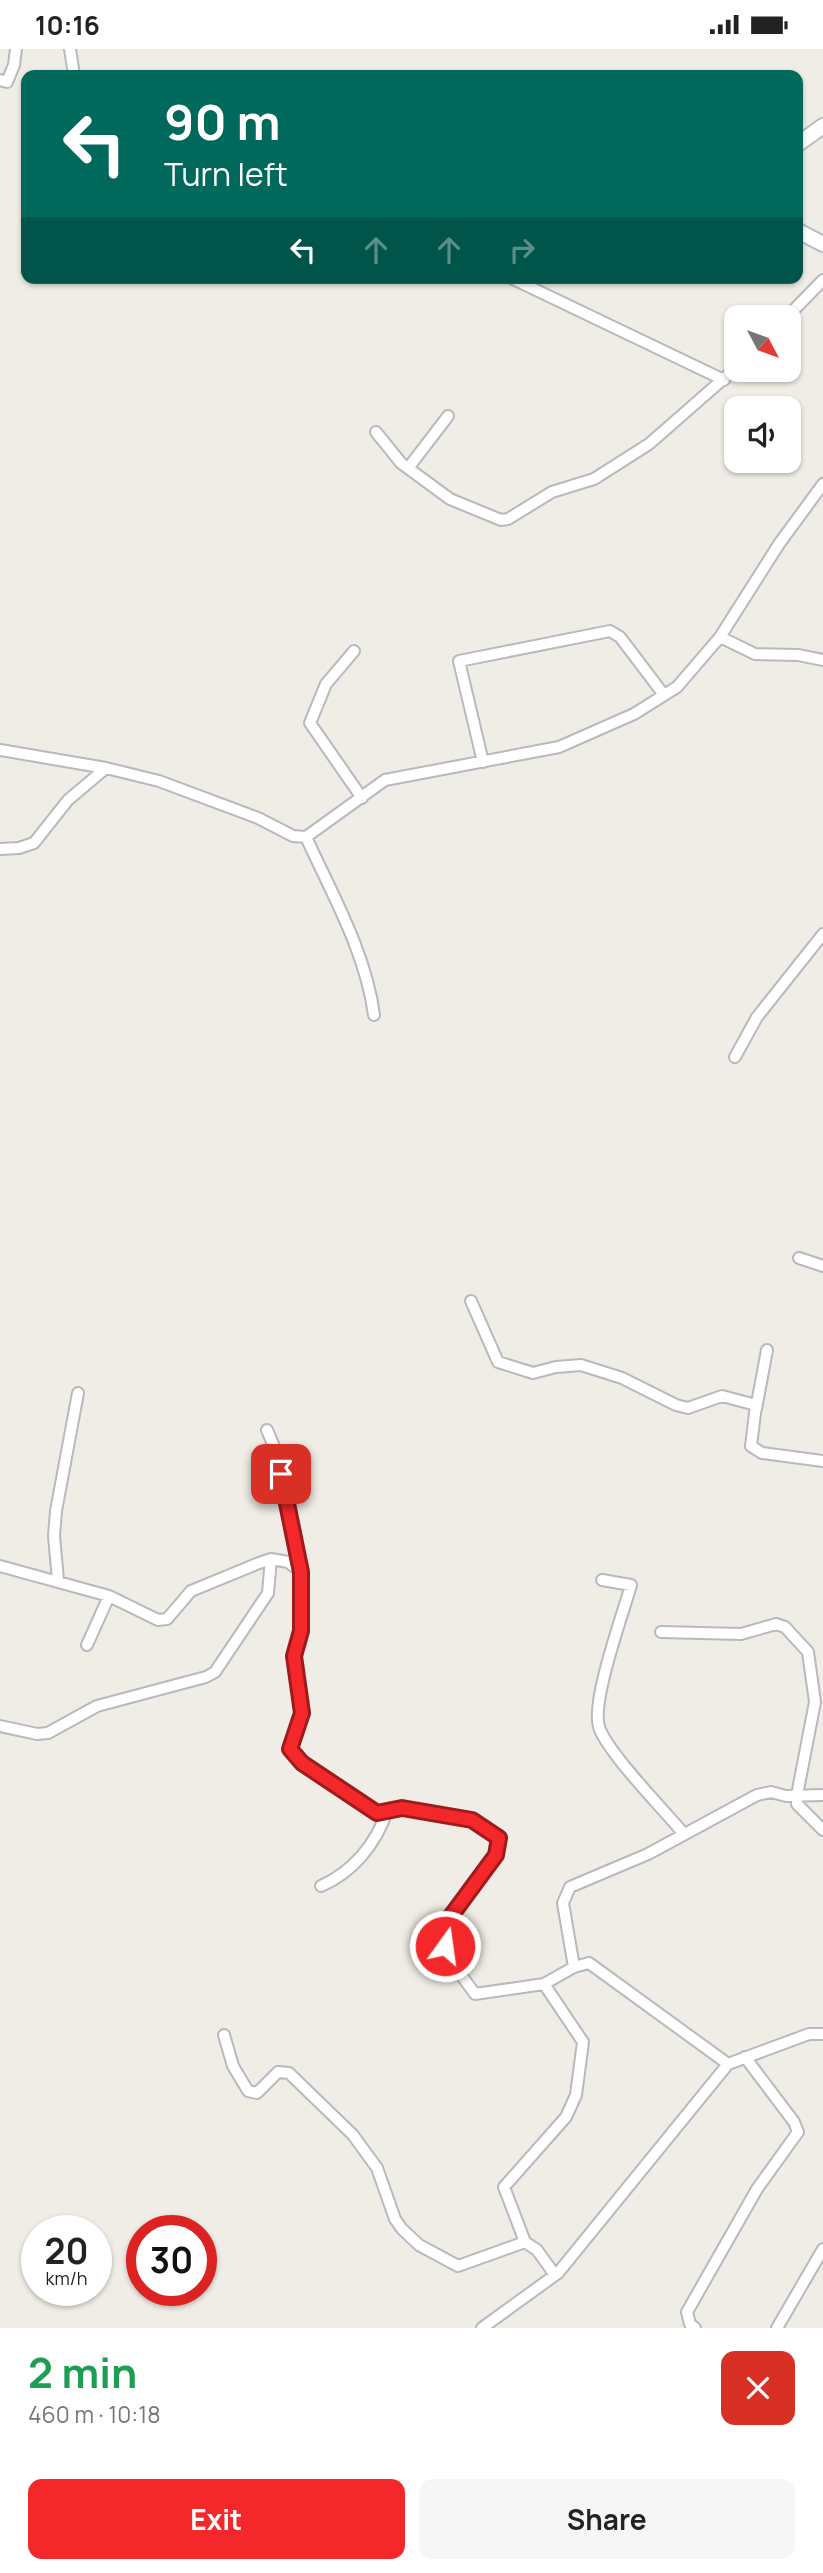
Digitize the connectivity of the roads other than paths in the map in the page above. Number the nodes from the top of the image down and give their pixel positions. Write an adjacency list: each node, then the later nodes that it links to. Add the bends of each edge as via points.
1 (16, 49): 4 (street, via 7,82)
2 (71, 49): 3 (street)
3 (73, 70)
4 (0, 80)
5 (823, 126): 6 (main road)
6 (803, 140)
7 (803, 234): 8 (main road)
8 (823, 244)
9 (823, 280): 11 (street)
10 (524, 284): 12 (street)
11 (799, 305)
12 (724, 380): 15 (street, via 649,444 594,479 552,492 508,519 450,499)
13 (448, 416): 15 (street)
14 (376, 432): 15 (street)
15 (409, 467)
16 (823, 484): 17 (street)
17 (720, 637): 19 (street, via 755,654); 20 (street, via 677,687)
18 (354, 651): 24 (street, via 326,684 310,723)
19 (823, 660)
20 (664, 695): 22 (street, via 559,747); 22 (street, via 620,637 610,631 459,661)
21 (0, 750): 23 (street)
22 (483, 762): 24 (street, via 385,780)
23 (106, 768): 25 (street, via 159,781 293,836); 26 (street, via 68,800 34,843)
24 (362, 798): 25 (street)
25 (306, 837): 28 (street, via 359,955)
26 (0, 849)
27 (823, 934): 29 (street, via 757,1017)
28 (374, 1015)
29 (734, 1057)
30 (799, 1258): 31 (street)
31 (823, 1266)
32 (471, 1301): 35 (street, via 498,1362 533,1373 580,1366 622,1378 688,1408 722,1396)
33 (767, 1350): 35 (street)
34 (78, 1393): 41 (street, via 56,1511)
35 (757, 1405): 37 (street, via 751,1446 762,1453)
36 (267, 1430): 40 (street, via 279,1458)
37 (823, 1460)
38 (271, 1559): 40 (street, via 288,1562); 43 (street, via 191,1591 167,1619 158,1620); 46 (street, via 268,1593 215,1672 97,1706 48,1733)
39 (0, 1566): 41 (street)
40 (301, 1572): 49 (street, via 301,1631 294,1656 302,1713 290,1749 302,1763 377,1813)
41 (58, 1580): 43 (street)
42 (602, 1580): 51 (street, via 631,1585 602,1690 599,1726 609,1745)
43 (109, 1596): 45 (street)
44 (661, 1632): 47 (street, via 741,1634 776,1624 785,1627 808,1652 815,1702)
45 (88, 1645)
46 (0, 1726)
47 (797, 1795): 48 (street); 50 (street, via 797,1804); 51 (street, via 758,1795)
48 (823, 1795)
49 (387, 1811): 52 (street, via 379,1835 341,1877); 54 (street, via 422,1810 472,1820 499,1838 496,1855 448,1920 445,1946 475,1994)
50 (823, 1830)
51 (683, 1833): 53 (street, via 648,1854 570,1887 563,1903)
52 (321, 1887)
53 (574, 1968): 54 (street); 58 (street, via 589,1963)
54 (544, 1984): 59 (street, via 583,2042 576,2095 566,2117 504,2187)
55 (823, 2034): 57 (street, via 809,2034)
56 (224, 2035): 59 (street, via 233,2066 248,2091 257,2093 278,2072 289,2073 353,2135 377,2168 396,2219 419,2245 458,2266)
57 (745, 2057): 58 (street); 63 (street, via 798,2132 757,2189 687,2312)
58 (728, 2064): 61 (street)
59 (525, 2242): 61 (street)
60 (823, 2249): 64 (street)
61 (555, 2274): 62 (street)
62 (482, 2328)
63 (695, 2328)
64 (778, 2328)

